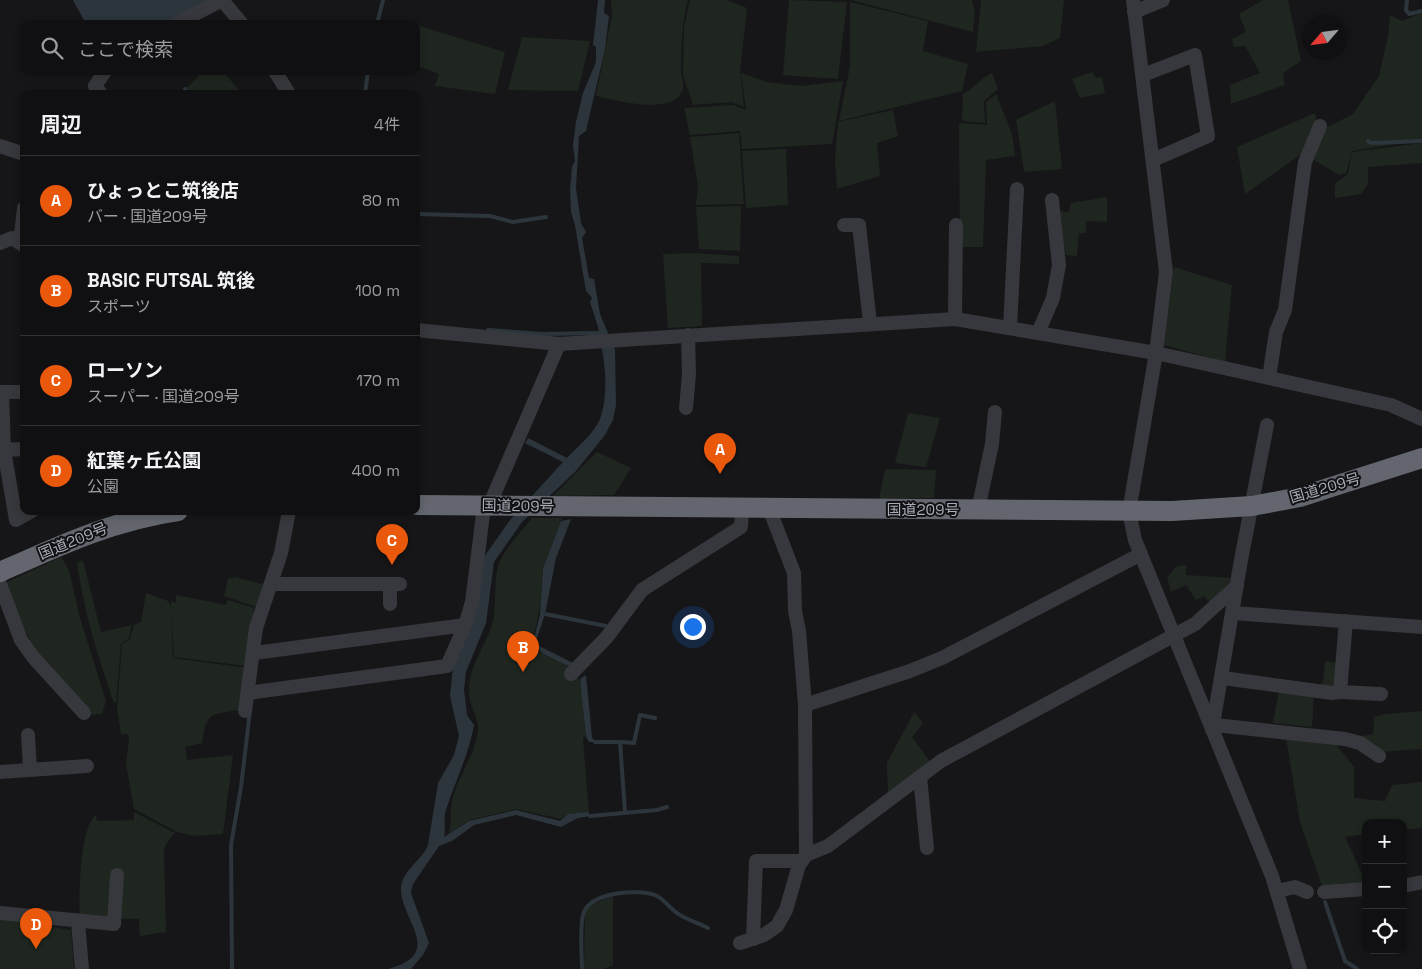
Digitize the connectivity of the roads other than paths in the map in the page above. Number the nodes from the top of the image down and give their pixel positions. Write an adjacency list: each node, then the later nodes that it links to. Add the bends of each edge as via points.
1 (222, 0): 4 (street); 5 (street)
2 (1160, 1): 3 (street)
3 (1133, 6): 8 (street)
4 (184, 20)
5 (239, 20)
6 (102, 75): 9 (street, via 95,86)
7 (277, 75): 10 (street)
8 (1143, 75): 14 (street); 14 (street, via 1195,55 1208,136)
9 (98, 90)
10 (287, 90)
11 (1320, 126): 29 (street, via 1305,162 1285,310 1276,332)
12 (0, 146): 13 (street)
13 (20, 153)
14 (1153, 160): 28 (street, via 1166,272)
15 (1016, 189): 23 (street)
16 (1052, 200): 25 (street, via 1059,265 1053,298)
17 (956, 225): 21 (street)
18 (844, 226): 22 (street, via 859,225)
19 (0, 243): 20 (street, via 12,238)
20 (20, 244)
21 (955, 319): 22 (street); 23 (street)
22 (870, 324): 26 (street)
23 (1010, 328): 25 (street)
24 (420, 330): 27 (street)
25 (1038, 333): 28 (street)
26 (688, 335): 27 (street); 32 (street)
27 (559, 344): 40 (street)
28 (1156, 353): 29 (street); 45 (street)
29 (1269, 378): 34 (street, via 1391,406)
30 (20, 392): 31 (street)
31 (1, 393): 37 (street)
32 (686, 408)
33 (995, 412): 44 (street, via 992,444)
34 (1422, 419)
35 (1268, 425): 41 (street)
36 (20, 449): 37 (street)
37 (4, 450): 46 (street, via 16,520)
38 (1422, 458): 41 (highway, 国道209号, via 1336,487)
39 (420, 505): 40 (highway, 国道209号)
40 (486, 506): 42 (highway, 国道209号); 57 (street, via 472,602)
41 (1252, 506): 45 (highway, 国道209号); 53 (street)
42 (742, 508): 43 (highway, 国道209号); 61 (street, via 741,527 642,590 607,637)
43 (769, 508): 44 (highway, 国道209号); 66 (street, via 794,573)
44 (978, 510): 45 (highway, 国道209号)
45 (1129, 512): 49 (street)
46 (25, 515)
47 (160, 515): 50 (highway, 国道209号, via 111,526 74,539)
48 (289, 515): 52 (street)
49 (1141, 554): 59 (street); 66 (street, via 942,658)
50 (0, 572)
51 (0, 584): 68 (street, via 21,640)
52 (272, 584): 54 (street, via 395,584); 60 (street, via 256,628)
53 (1237, 586): 55 (street); 59 (street, via 1195,624)
54 (390, 604)
55 (1233, 613): 56 (street); 62 (street)
56 (1346, 621): 58 (street); 63 (street)
57 (465, 625): 60 (street); 64 (street, via 447,666)
58 (1422, 627)
59 (1174, 636): 69 (street); 75 (street, via 961,749)
60 (254, 653): 64 (street)
61 (571, 674)
62 (1222, 678): 63 (street); 69 (street)
63 (1340, 692): 65 (street)
64 (248, 693): 67 (street)
65 (1382, 694)
66 (805, 705): 77 (street)
67 (245, 711)
68 (84, 713)
69 (1214, 727): 71 (street, via 1345,739 1360,743); 82 (street)
70 (28, 735): 73 (street)
71 (1379, 756)
72 (87, 766): 73 (street)
73 (30, 769): 74 (street)
74 (0, 772)
75 (920, 777): 76 (street); 77 (street, via 828,846)
76 (927, 848)
77 (804, 858): 77 (street, via 756,861 746,942 777,926)
78 (117, 875): 86 (street, via 114,924)
79 (1422, 882): 80 (street)
80 (1407, 885)
81 (1362, 889): 84 (street)
82 (1277, 891): 83 (street, via 1295,887); 88 (street)
83 (1307, 892)
84 (1324, 892)
85 (0, 913): 86 (street)
86 (78, 922): 87 (street)
87 (82, 969)
88 (1300, 969)

